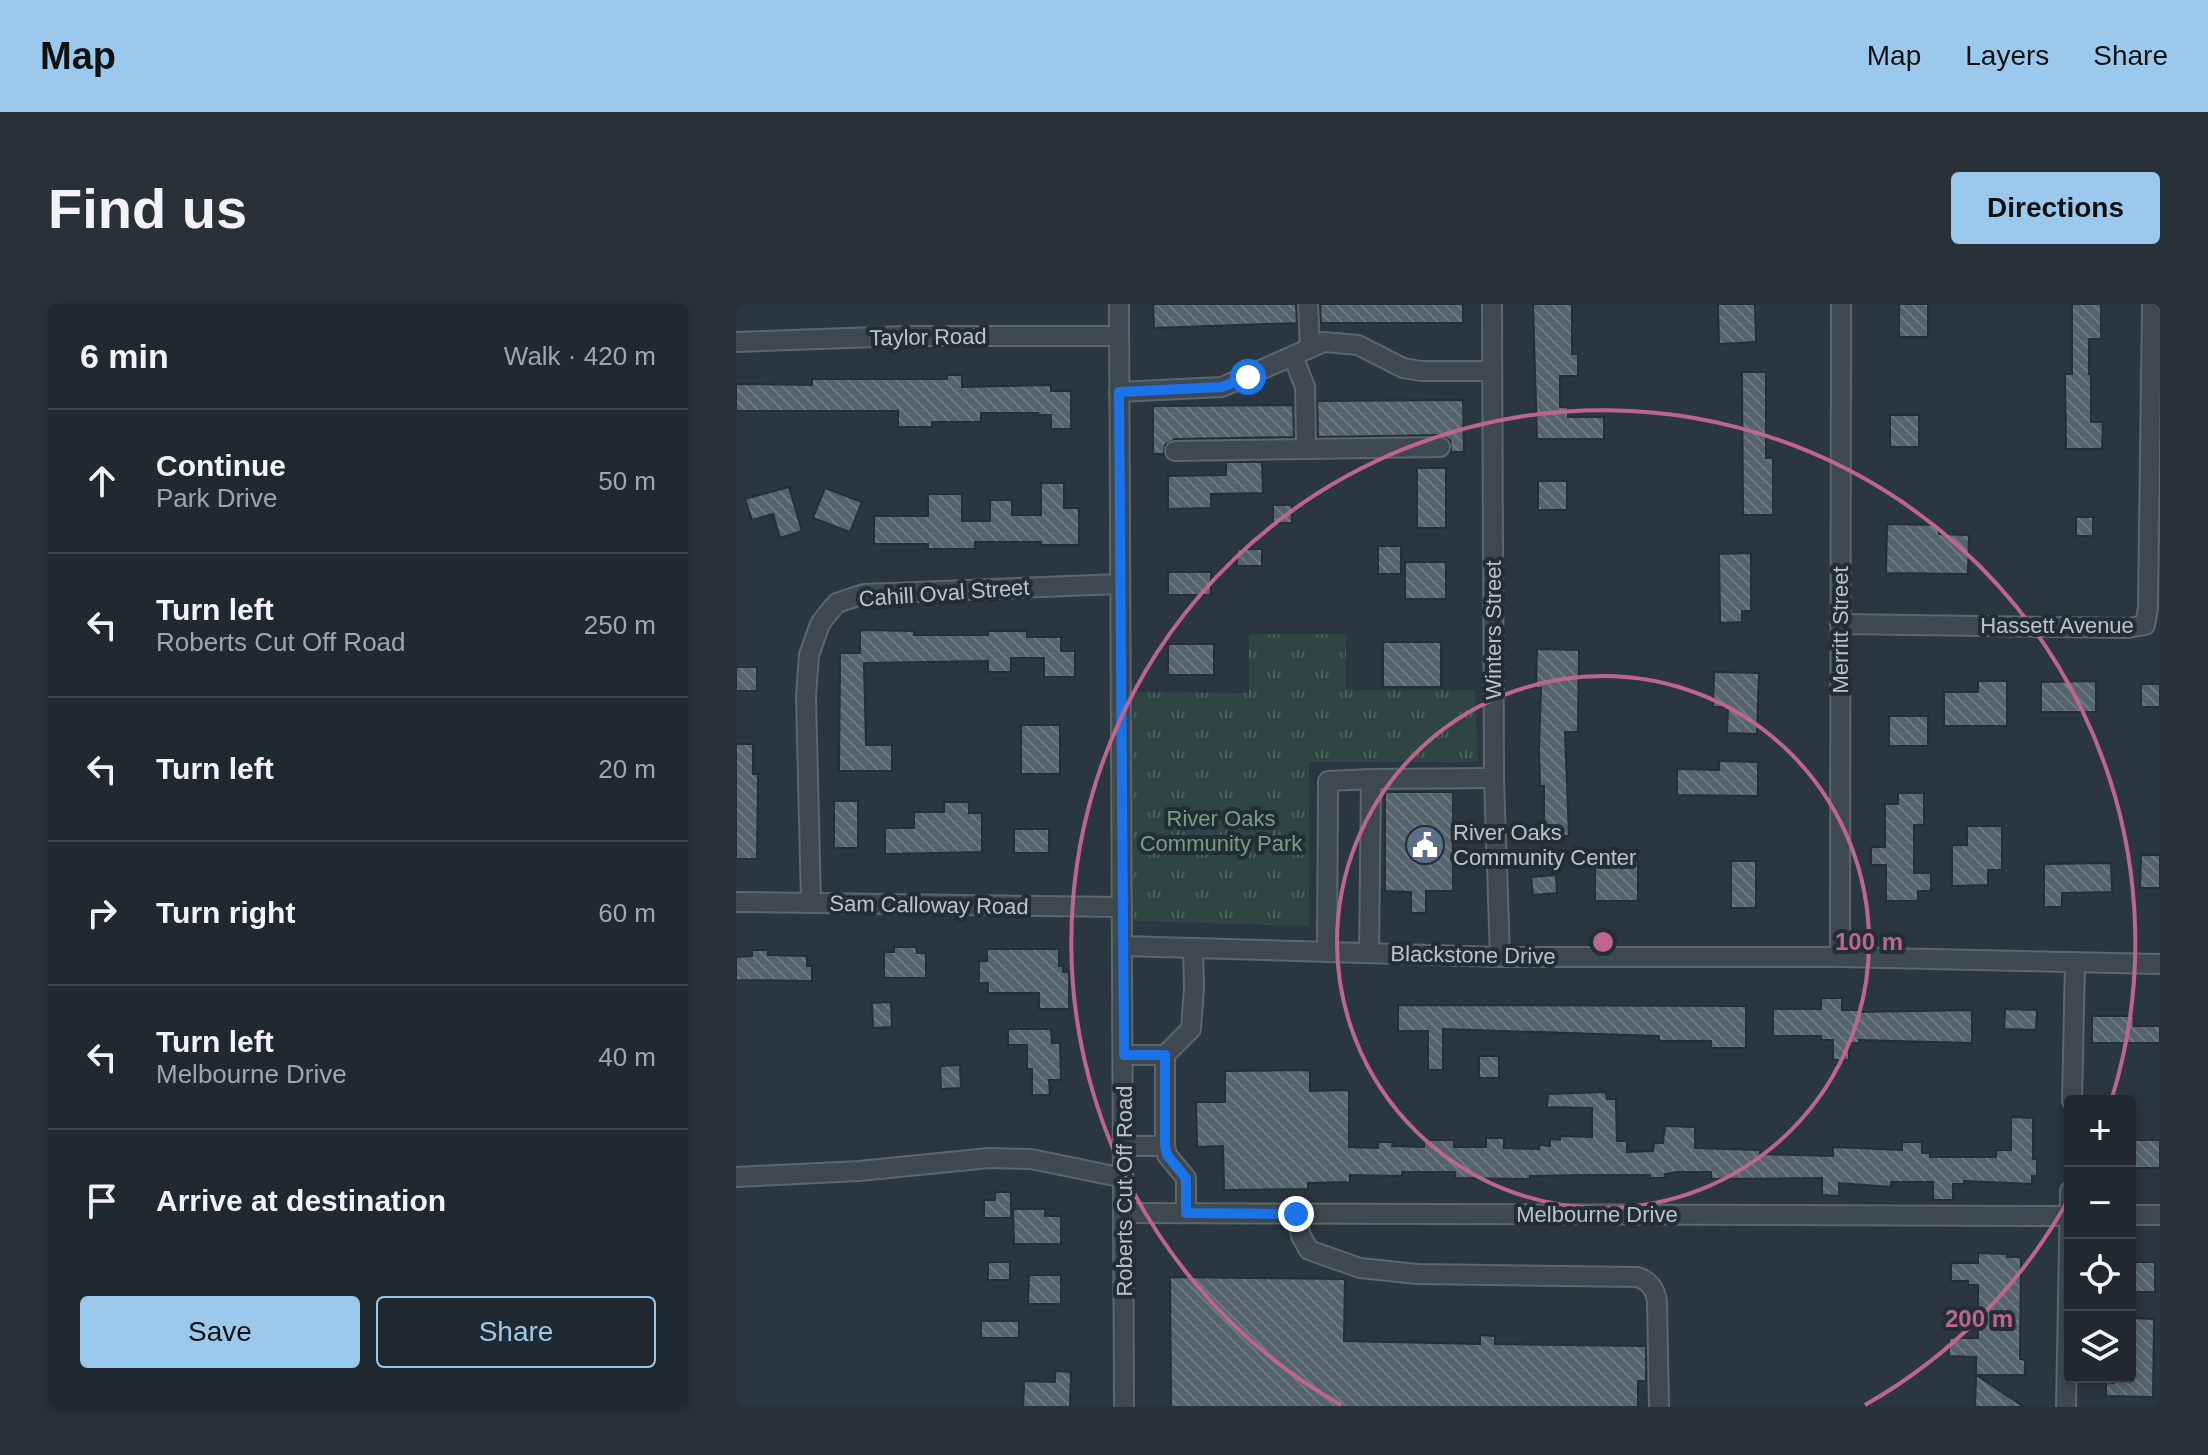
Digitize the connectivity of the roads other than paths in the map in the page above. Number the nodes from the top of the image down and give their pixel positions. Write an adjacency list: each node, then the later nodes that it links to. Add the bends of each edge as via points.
1 (1119, 304): 6 (street, Roberts Cut Off Road)
2 (1308, 304): 8 (street)
3 (1492, 304): 10 (street, Winters Street)
4 (1841, 304): 16 (street, Merritt Street)
5 (2152, 304): 16 (street, Hassett Avenue, via 2145,625)
6 (1119, 336): 7 (street, Taylor Road); 11 (street, Roberts Cut Off Road)
7 (736, 342)
8 (1310, 347): 9 (street); 10 (street, via 1324,342 1358,345 1403,368 1421,371)
9 (1293, 356): 11 (street, via 1222,387); 13 (street, via 1305,387)
10 (1492, 371): 17 (street, Winters Street)
11 (1119, 392): 15 (street, Roberts Cut Off Road)
12 (1440, 447): 13 (street)
13 (1306, 449): 14 (street)
14 (1175, 451)
15 (1120, 584): 20 (street, Cahill Oval Street, via 864,594 837,603 820,624 809,655); 21 (street, Roberts Cut Off Road)
16 (1840, 624): 27 (street, Merritt Street)
17 (1494, 778): 18 (street); 26 (street, Winters Street)
18 (1371, 779): 24 (street, via 1328,781); 25 (street)
19 (736, 902): 20 (street, Sam Calloway Road)
20 (811, 903): 21 (street, Sam Calloway Road)
21 (1122, 907): 22 (street, Roberts Cut Off Road)
22 (1123, 946): 23 (street, Blackstone Drive); 30 (street, Roberts Cut Off Road)
23 (1193, 948): 24 (street, Blackstone Drive); 31 (street, via 1191,1029)
24 (1327, 952): 25 (street, Blackstone Drive)
25 (1369, 953): 26 (street, Blackstone Drive)
26 (1500, 957): 27 (street, Blackstone Drive)
27 (1840, 957): 28 (street, Blackstone Drive)
28 (2075, 963): 29 (street, Blackstone Drive); 32 (street)
29 (2160, 964)
30 (1124, 1055): 31 (street); 33 (street, Roberts Cut Off Road)
31 (1165, 1055): 34 (street)
32 (2072, 1095)
33 (1124, 1146): 34 (street); 36 (street, Roberts Cut Off Road)
34 (1165, 1146): 38 (street, via 1186,1178)
35 (736, 1177): 36 (street, via 989,1158 1031,1159)
36 (1124, 1178): 37 (street, Roberts Cut Off Road)
37 (1124, 1213): 38 (street, Melbourne Drive); 44 (street, Roberts Cut Off Road)
38 (1186, 1213): 39 (street, Melbourne Drive)
39 (1296, 1214): 42 (street, Melbourne Drive); 45 (street, via 1309,1250 1360,1268 1647,1281 1657,1302)
40 (2136, 1215): 41 (street)
41 (2160, 1215)
42 (2064, 1216)
43 (2070, 1239): 46 (street)
44 (1124, 1407)
45 (1659, 1407)
46 (2066, 1407)

